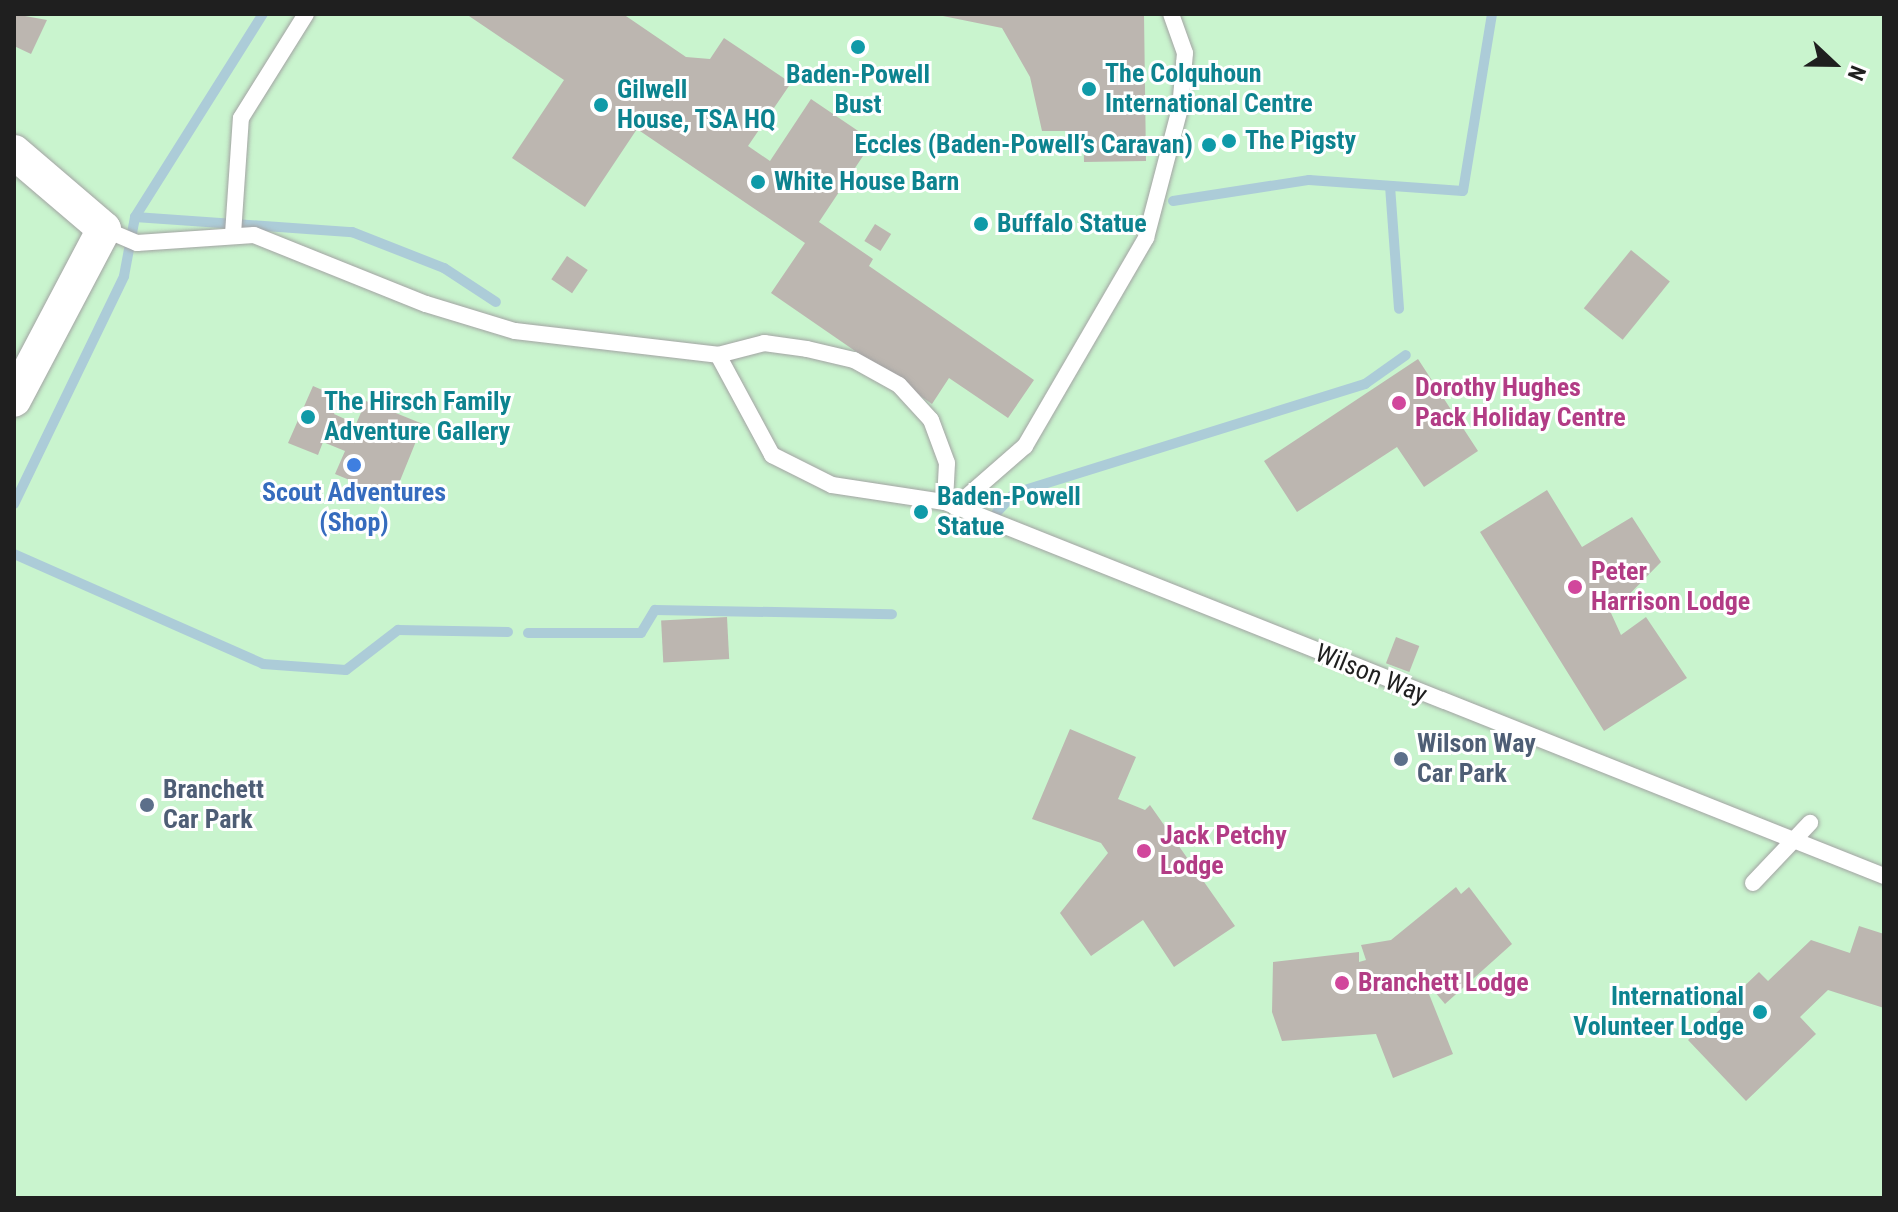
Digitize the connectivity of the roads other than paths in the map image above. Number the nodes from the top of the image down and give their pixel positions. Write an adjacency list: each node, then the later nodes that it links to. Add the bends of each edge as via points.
1 (306, 14): 5 (lane, via 241,118)
2 (1171, 14): 8 (lane, via 1185,53 1180,108 1146,238 1025,446)
3 (14, 152): 4 (street)
4 (104, 229): 5 (lane, via 137,243); 7 (street)
5 (233, 234): 6 (lane, via 319,257 426,304 515,331)
6 (718, 355): 8 (lane, Wilson Way, via 772,455 832,485); 8 (lane, via 764,343 807,349 854,360 899,385 931,420 947,463)
7 (14, 400)
8 (950, 504): 10 (lane, Wilson Way)
9 (1810, 823): 10 (lane)
10 (1787, 841): 11 (lane, Wilson Way); 12 (lane)
11 (1884, 876)
12 (1753, 883)

